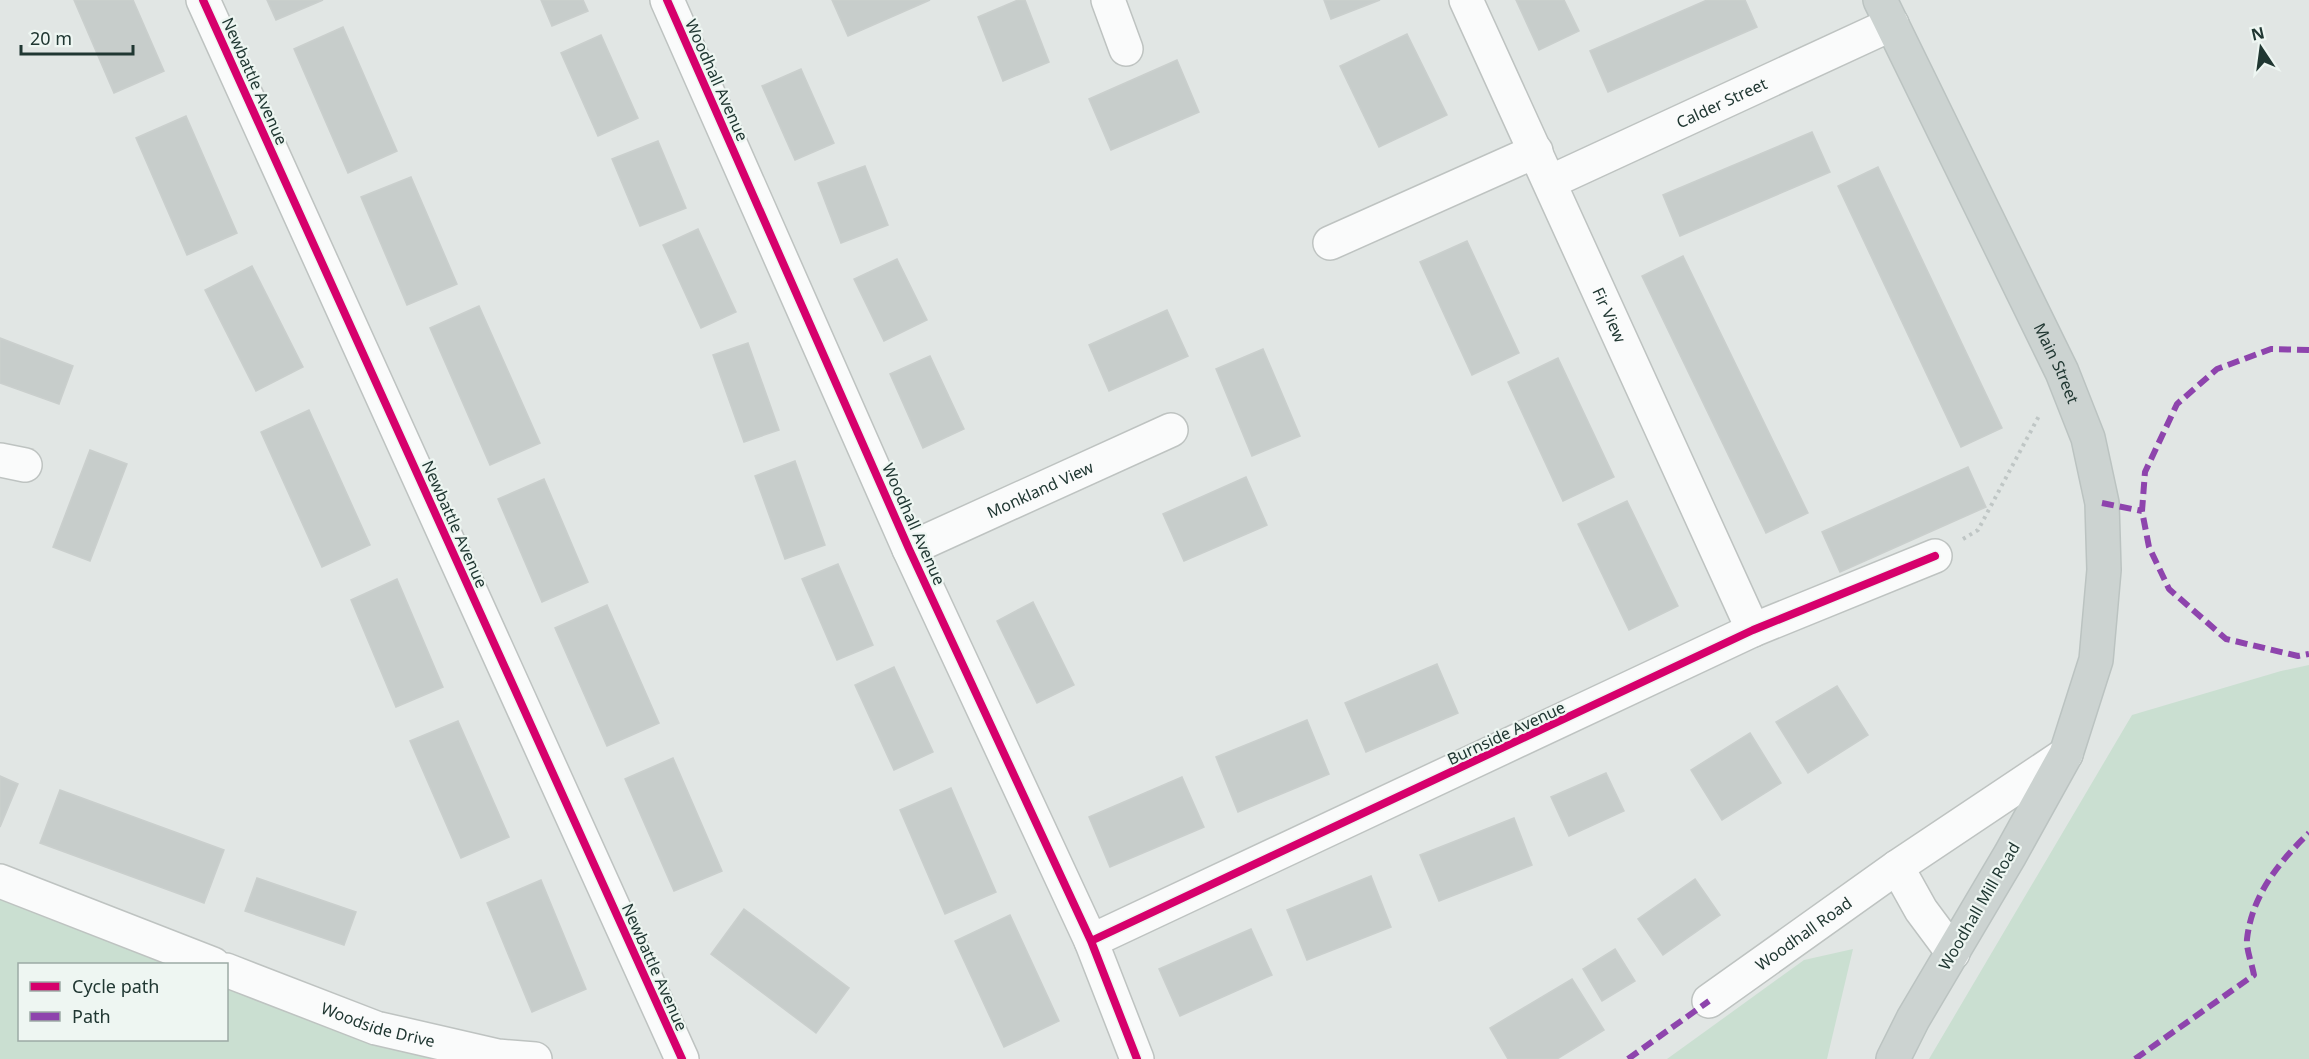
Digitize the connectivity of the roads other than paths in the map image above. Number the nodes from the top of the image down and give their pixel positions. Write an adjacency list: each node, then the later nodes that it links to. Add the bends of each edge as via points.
1 (203, 0): 23 (street, Newbattle Avenue)
2 (667, 0): 11 (street, Woodhall Avenue)
3 (1108, 0): 6 (street)
4 (1466, 0): 7 (street, Fir View)
5 (1886, 12): 8 (street, Calder Street); 14 (main road, Main Street, via 2062,372 2088,438 2102,503 2104,570 2096,660)
6 (1126, 49)
7 (1536, 151): 8 (street, Fir View); 9 (street)
8 (1550, 182): 13 (street, Fir View)
9 (1330, 243)
10 (1171, 430): 11 (street, Monkland View)
11 (909, 549): 17 (street, Woodhall Avenue)
12 (1935, 556): 13 (street, Burnside Avenue)
13 (1753, 630): 17 (street, Burnside Avenue)
14 (2066, 754): 15 (street, Woodhall Road); 18 (main road, Woodhall Mill Road)
15 (1896, 867): 18 (street); 21 (street, Woodhall Road)
16 (0, 881): 19 (street)
17 (1091, 941): 24 (street, Woodhall Avenue)
18 (1953, 953): 25 (main road, Woodhall Mill Road)
19 (210, 963)
20 (228, 971): 22 (street, Woodside Drive, via 376,1028 498,1056)
21 (1709, 1001)
22 (536, 1059)
23 (682, 1059)
24 (1137, 1059)
25 (1893, 1059)

